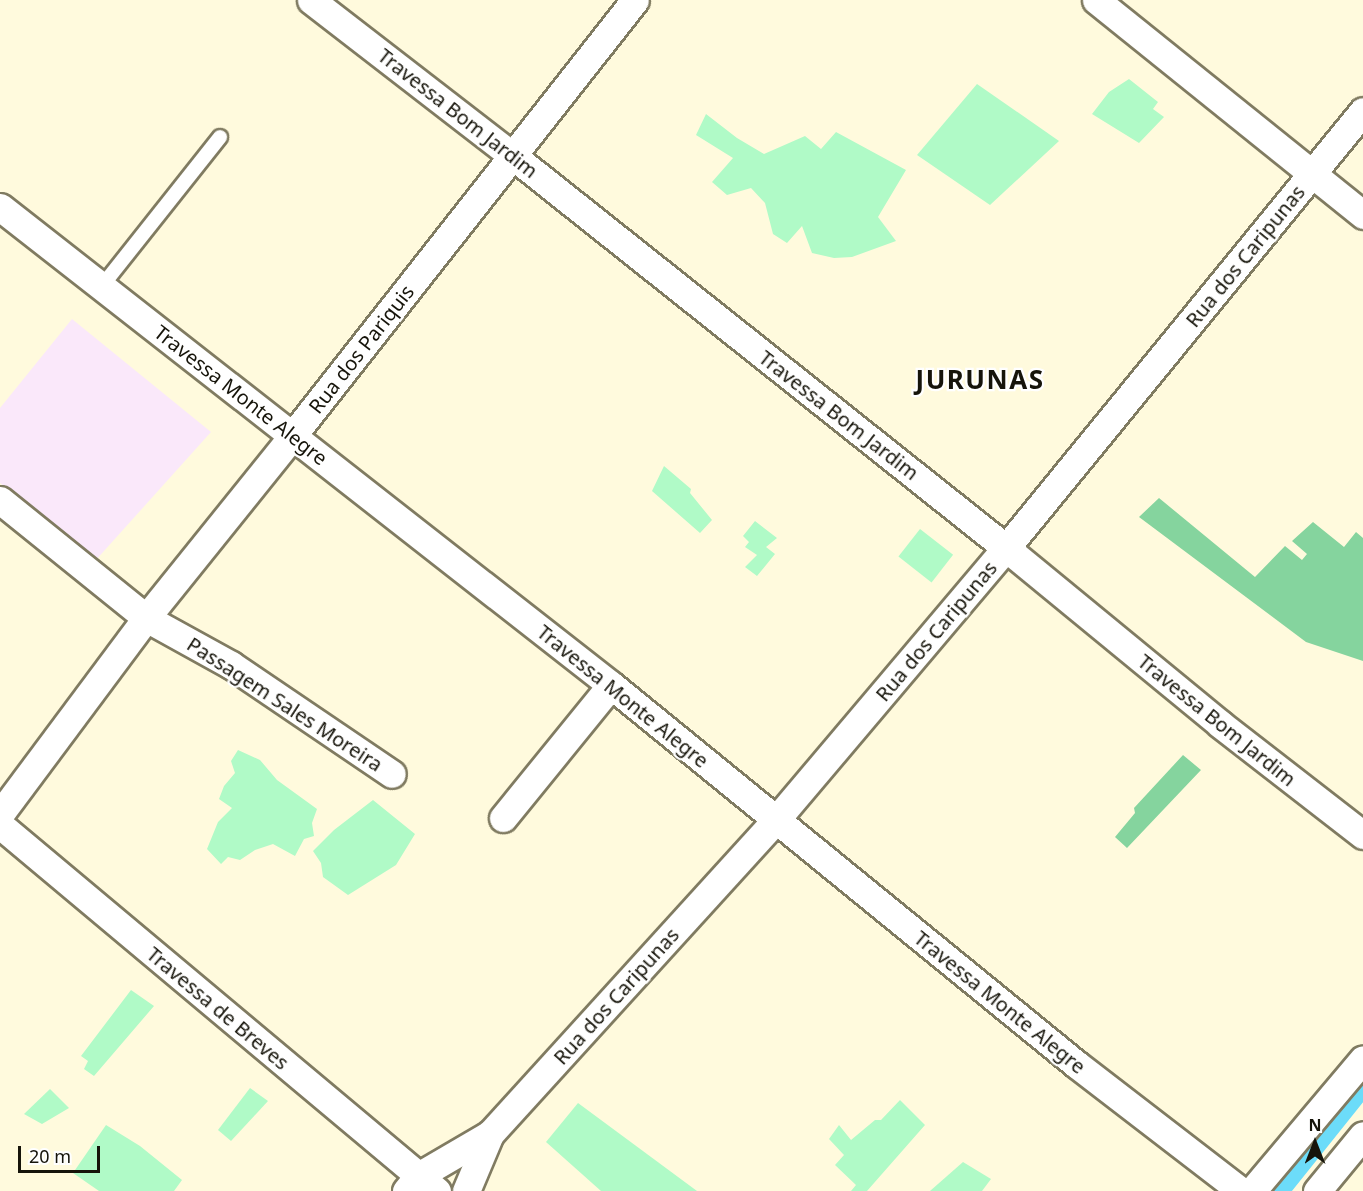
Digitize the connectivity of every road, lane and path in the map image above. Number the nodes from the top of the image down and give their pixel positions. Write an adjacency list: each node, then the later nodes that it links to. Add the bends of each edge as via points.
1 (311, 0): 6 (street, Travessa Bom Jardim)
2 (635, 0): 6 (street, Rua dos Pariquis)
3 (1096, 0): 7 (street)
4 (1363, 111): 7 (street, Rua dos Caripunas)
5 (220, 137): 10 (lane)
6 (513, 156): 11 (street, Rua dos Pariquis); 13 (street, Travessa Bom Jardim)
7 (1312, 174): 9 (street); 13 (street, Rua dos Caripunas)
8 (0, 207): 10 (street, Travessa Monte Alegre)
9 (1363, 215)
10 (102, 286): 11 (street, Travessa Monte Alegre)
11 (293, 435): 14 (street, Rua dos Pariquis); 15 (street, Travessa Monte Alegre)
12 (0, 500): 14 (street, Passagem Sales Moreira)
13 (1006, 548): 19 (street, Rua dos Caripunas); 21 (street, Travessa Bom Jardim, via 1220,724)
14 (146, 618): 16 (street, Passagem Sales Moreira, via 231,665); 17 (street, Rua dos Pariquis)
15 (611, 685): 18 (street); 19 (street, Travessa Monte Alegre)
16 (392, 774)
17 (0, 814)
18 (503, 818)
19 (775, 821): 23 (street, Rua dos Caripunas); 27 (street, Travessa Monte Alegre, via 1076,1064)
20 (0, 825): 25 (street, Travessa de Breves)
21 (1363, 835)
22 (1363, 1059): 28 (street)
23 (490, 1134): 25 (street, Rua dos Caripunas); 26 (street, Rua dos Caripunas)
24 (1363, 1135): 29 (street)
25 (420, 1186)
26 (466, 1191)
27 (1241, 1191)
28 (1252, 1191)
29 (1317, 1191)

